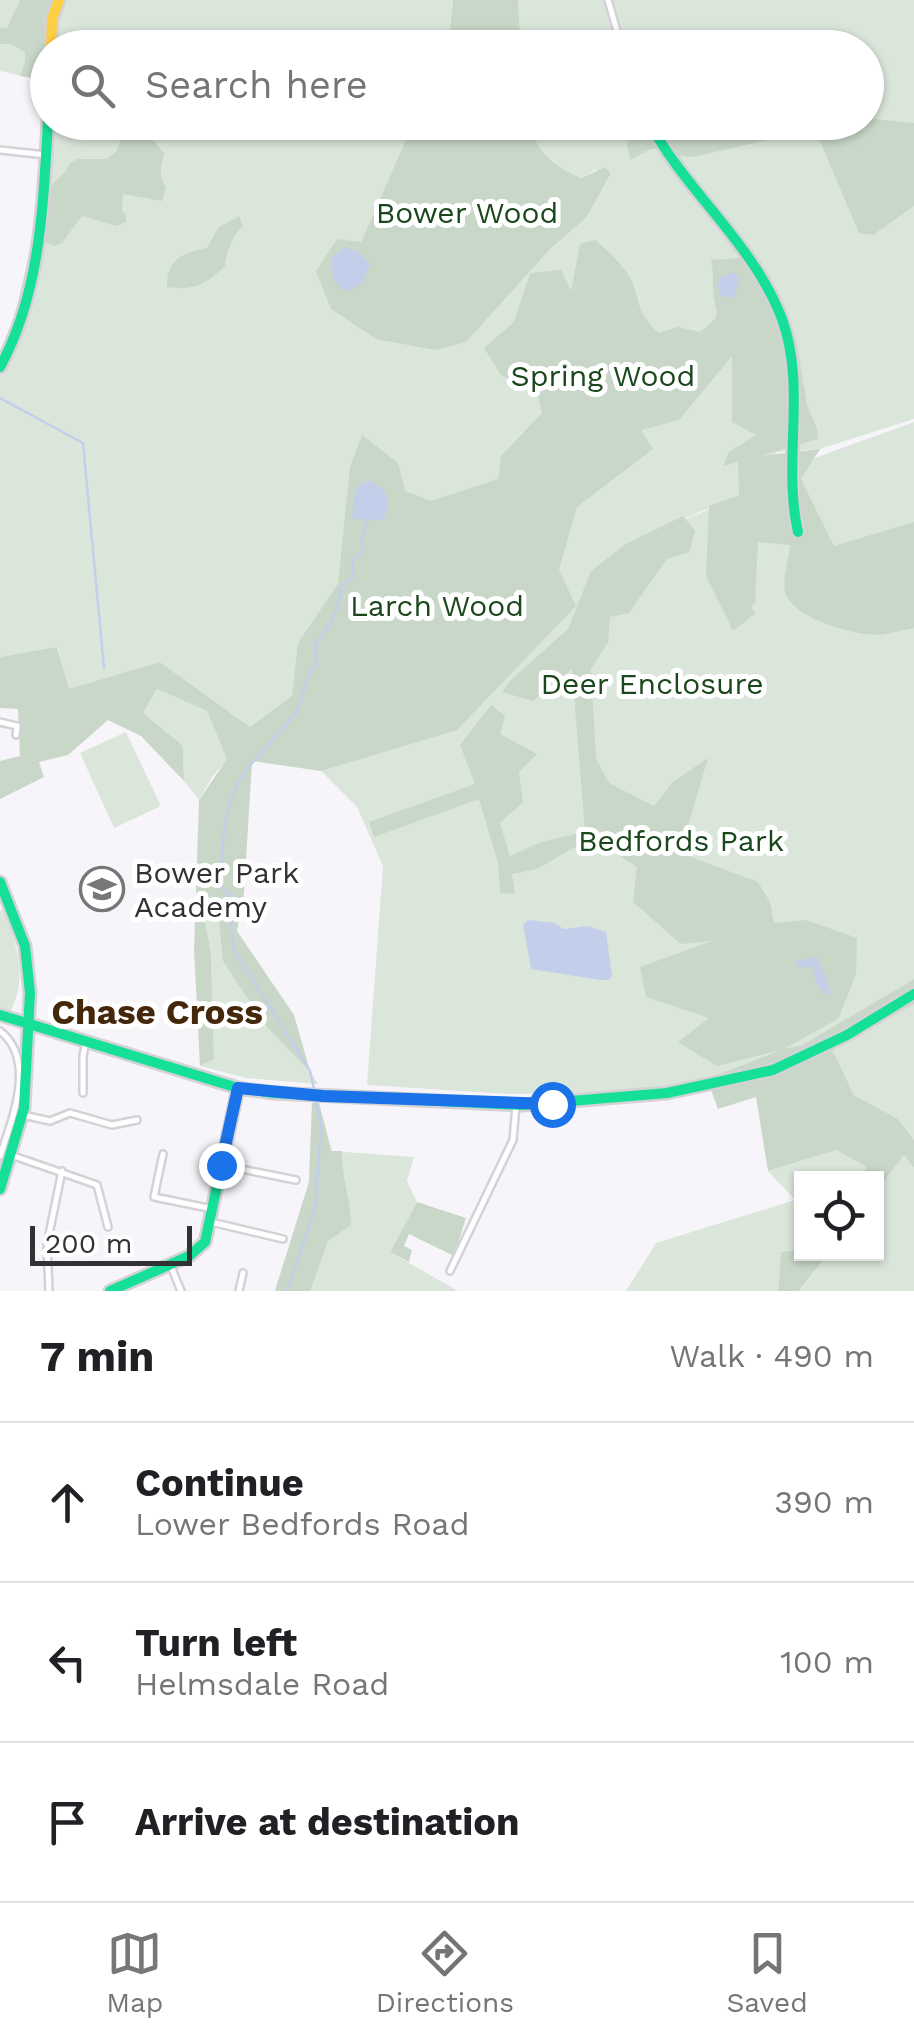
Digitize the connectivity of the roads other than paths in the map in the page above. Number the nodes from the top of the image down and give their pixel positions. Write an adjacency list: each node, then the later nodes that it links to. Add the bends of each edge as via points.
1 (59, 0): 3 (street)
2 (608, 0): 4 (street)
3 (52, 30)
4 (617, 30)
5 (47, 140): 8 (street)
6 (659, 140): 10 (street, via 740,246 780,316 792,352 790,472)
7 (0, 150): 8 (street)
8 (46, 155): 9 (street, via 27,300)
9 (0, 368)
10 (798, 532)
11 (0, 722): 12 (street, via 16,726)
12 (16, 736)
13 (0, 882): 15 (street, via 25,946)
14 (914, 994): 22 (street, via 774,1070 667,1093)
15 (28, 1007): 16 (street); 17 (street)
16 (2, 1016): 17 (street)
17 (26, 1024): 19 (street); 23 (street)
18 (0, 1031): 26 (street, via 16,1048 19,1067)
19 (86, 1041): 20 (street); 21 (street)
20 (238, 1088): 22 (street); 27 (street)
21 (83, 1093)
22 (516, 1105): 38 (street, via 513,1140)
23 (23, 1115): 24 (street, via 50,1121 70,1114 104,1126); 26 (street)
24 (132, 1123)
25 (163, 1154): 31 (street)
26 (6, 1156): 28 (street); 30 (street)
27 (221, 1165): 29 (street); 32 (street)
28 (62, 1171): 35 (street, via 98,1185); 40 (street, via 46,1244)
29 (296, 1180)
30 (0, 1189)
31 (154, 1198): 32 (street); 33 (street)
32 (213, 1208): 34 (street)
33 (151, 1210)
34 (211, 1222): 36 (street); 37 (street, via 199,1249)
35 (108, 1227)
36 (283, 1239)
37 (170, 1264): 41 (street); 42 (street)
38 (450, 1271)
39 (243, 1274): 43 (street)
40 (50, 1291)
41 (110, 1291)
42 (181, 1291)
43 (240, 1291)

